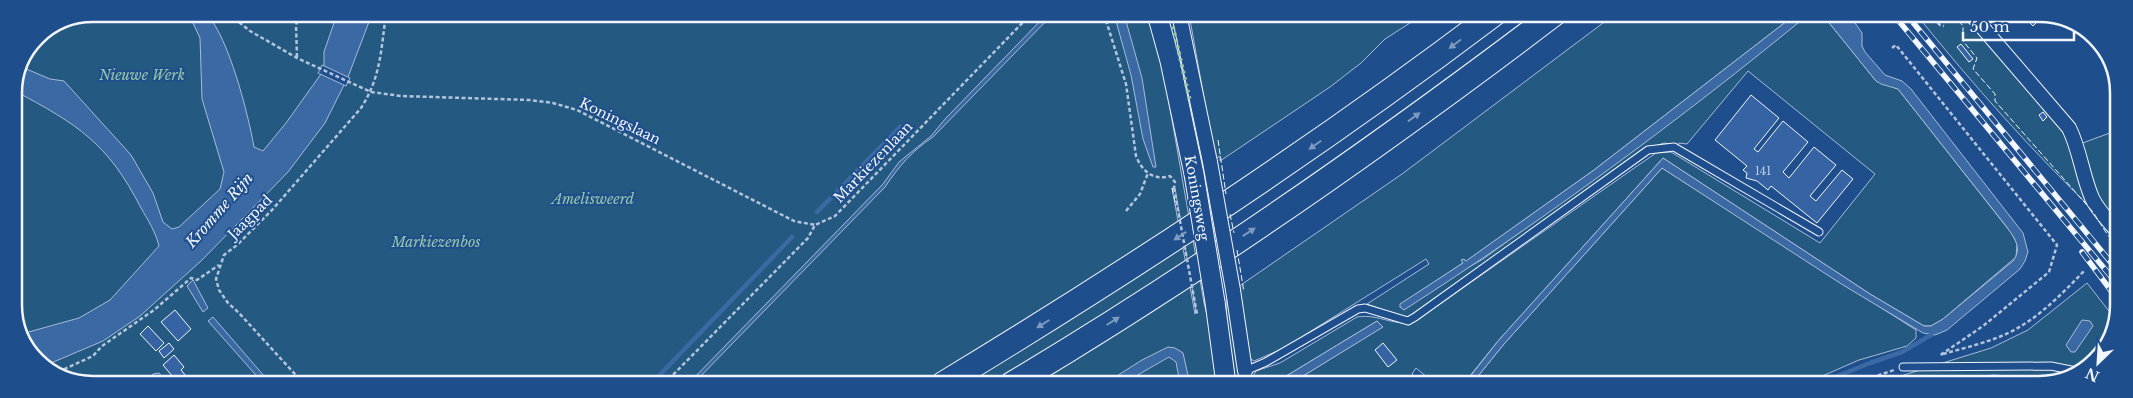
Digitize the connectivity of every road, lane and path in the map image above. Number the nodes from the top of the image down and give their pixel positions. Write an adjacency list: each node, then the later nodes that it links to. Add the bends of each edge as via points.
1 (239, 22): 14 (path, Koningslaan)
2 (297, 22): 14 (path)
3 (385, 22): 15 (path, Jaagpad)
4 (1023, 22): 19 (path, Markiezenlaan, via 834,216)
5 (1107, 22): 16 (path, via 1126,84 1136,156)
6 (1160, 22): 32 (main road, Koningsweg, bridge, via 1194,174)
7 (1181, 22): 27 (street, Koningsweg, bridge, via 1210,162)
8 (1483, 22): 30 (highway, one-way to 30, via 1264,180 1107,284)
9 (1543, 22): 31 (highway, one-way to 9, via 1131,311 1289,206)
10 (1937, 22): 12 (path)
11 (1978, 22): 18 (street, via 2069,128 2093,199)
12 (1944, 26)
13 (1892, 48): 22 (path, via 1896,45 2057,245 2049,272 1983,326 1938,356 2000,336 2021,325 2053,302)
14 (297, 58): 15 (path, Koningslaan)
15 (371, 92): 19 (path, Koningslaan, via 530,100 577,110 794,221); 21 (path, Jaagpad, via 361,108 272,210 224,255)
16 (1148, 173): 17 (path, via 1140,194); 23 (path, bridge, via 1155,177 1170,176 1175,182)
17 (1126, 211)
18 (2110, 221)
19 (815, 225): 29 (path, Markiezenlaan, via 808,238)
20 (1818, 232): 27 (lane, via 1674,147 1648,150 1408,321 1365,308 1358,309)
21 (220, 264): 25 (path, Jaagpad, via 197,280 191,278 93,356); 28 (path, via 216,279 219,290)
22 (2085, 270)
23 (1197, 314)
24 (1903, 367): 26 (lane, via 2050,366); 33 (path)
25 (64, 369)
26 (2068, 369)
27 (1245, 371)
28 (297, 376)
29 (672, 376)
30 (956, 376)
31 (1025, 376)
32 (1225, 376)
33 (1877, 376)

